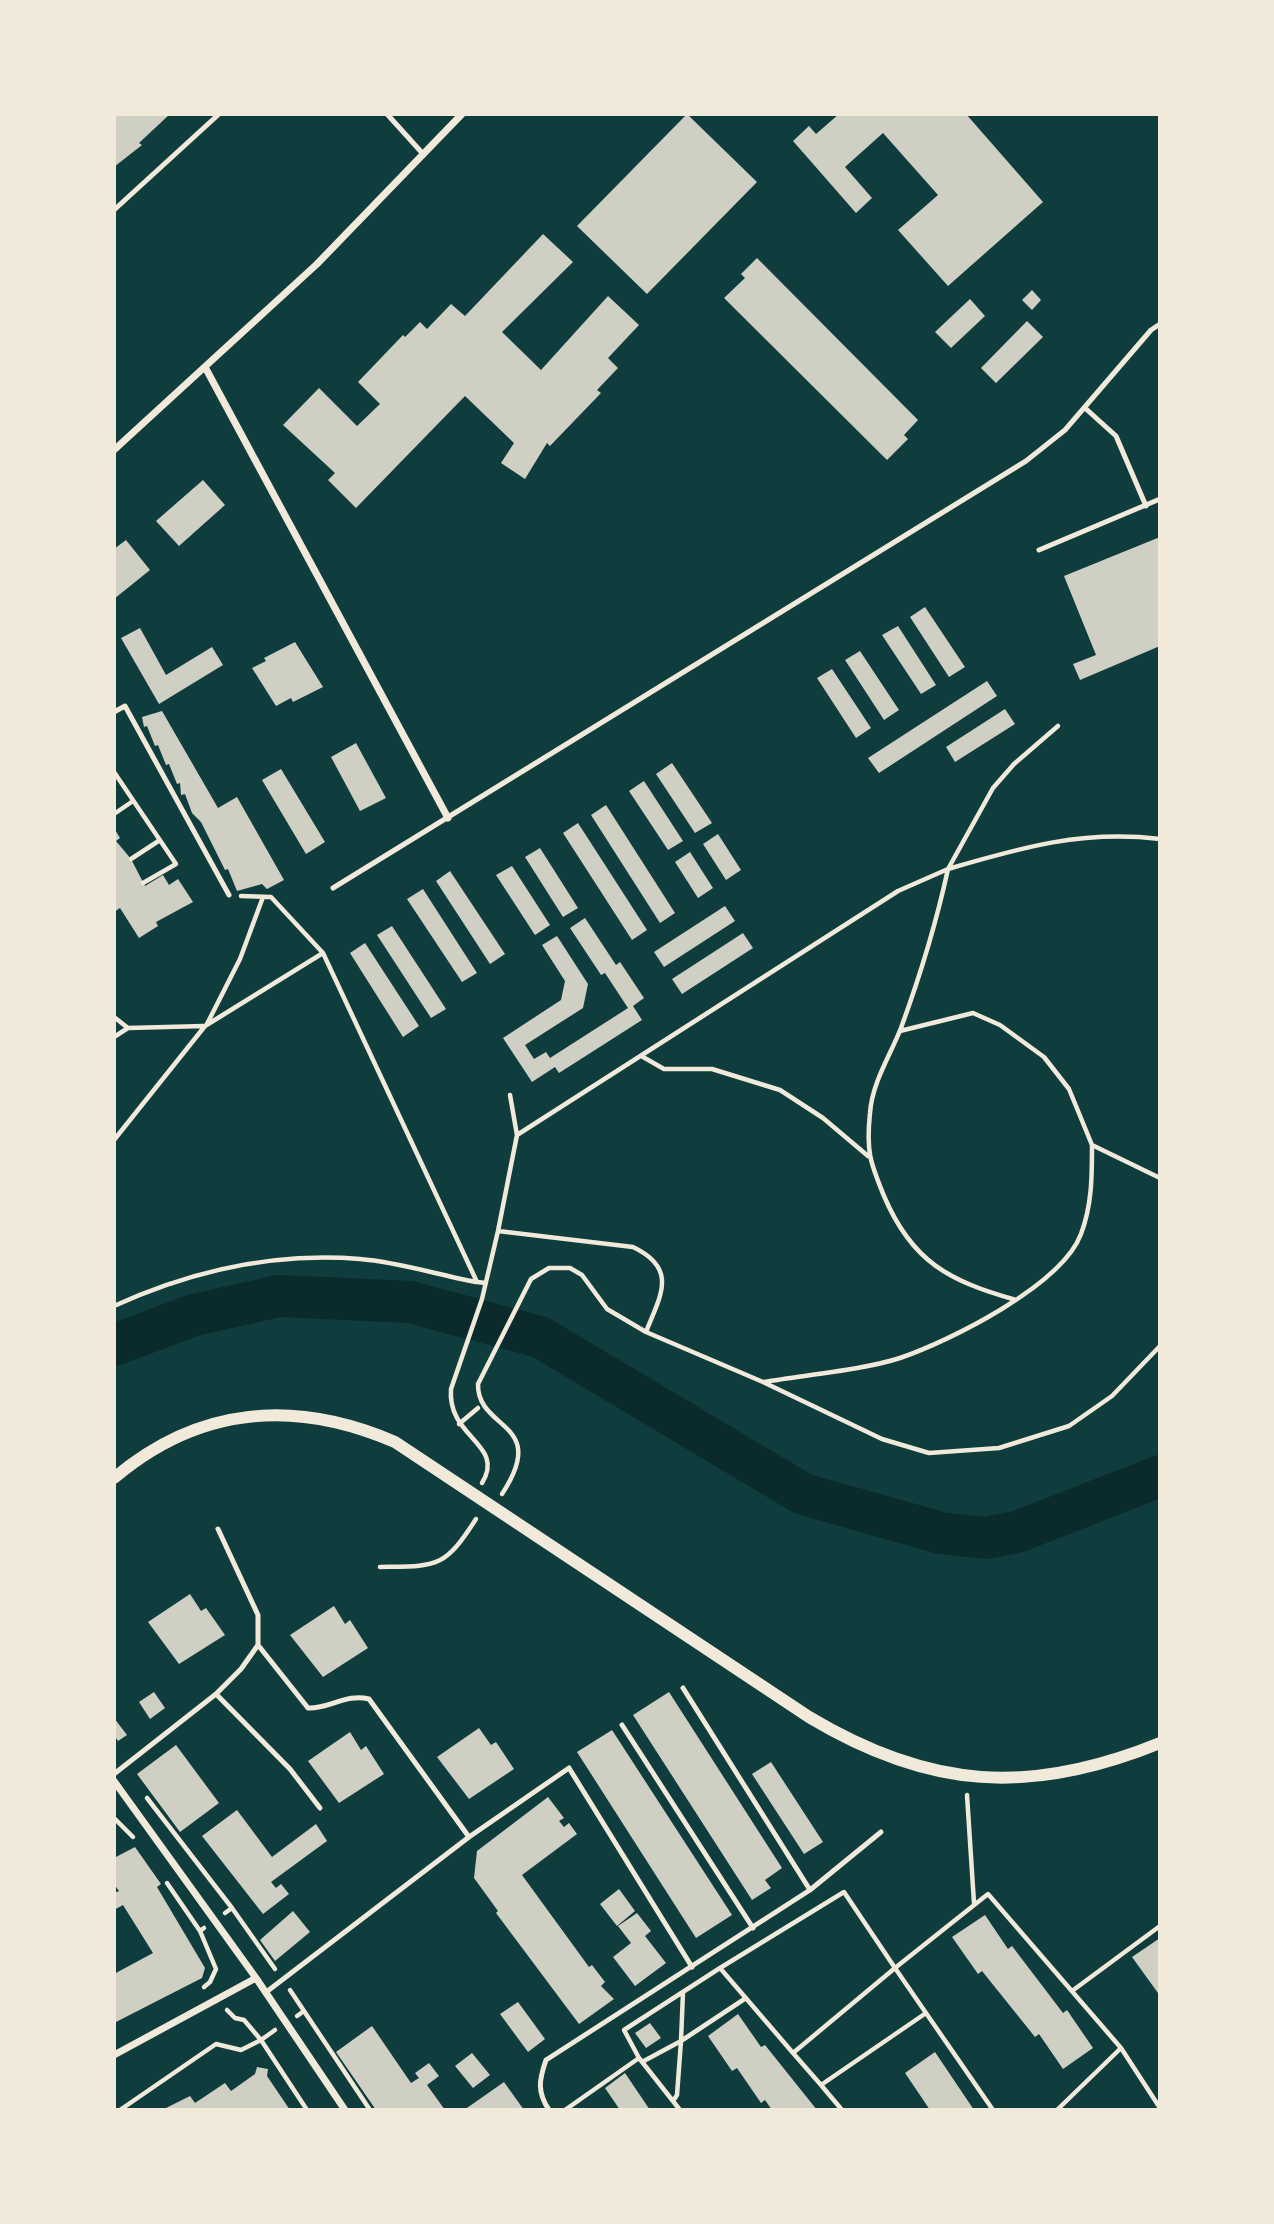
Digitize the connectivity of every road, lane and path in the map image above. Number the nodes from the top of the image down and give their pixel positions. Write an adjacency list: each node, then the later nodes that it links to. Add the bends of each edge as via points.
1 (219, 114): 5 (lane)
2 (387, 114): 4 (lane)
3 (462, 114): 4 (street)
4 (424, 155): 7 (street, via 317,264)
5 (114, 210)
6 (1160, 324): 8 (lane)
7 (205, 367): 9 (street); 18 (street)
8 (1085, 408): 11 (lane, via 1116,436); 18 (lane, via 1065,430 983,490)
9 (114, 450)
10 (1160, 499): 11 (lane)
11 (1146, 506): 12 (lane)
12 (1039, 550)
13 (114, 712): 25 (lane, via 125,706)
14 (1058, 726): 22 (path, via 993,788)
15 (114, 772): 16 (path)
16 (133, 801): 17 (path); 20 (path)
17 (114, 814)
18 (449, 818): 24 (lane)
19 (1160, 839): 22 (path, via 1121,834 1038,842)
20 (160, 840): 21 (path); 23 (path, via 176,864)
21 (131, 859)
22 (948, 869): 31 (path, via 930,944); 33 (path, via 898,891)
23 (143, 883)
24 (333, 888)
25 (229, 895): 26 (path)
26 (262, 897): 27 (path, via 271,897); 29 (path, via 245,948)
27 (323, 953): 29 (path); 41 (path)
28 (114, 1017): 30 (path)
29 (206, 1025): 30 (path); 36 (path)
30 (128, 1028): 32 (path)
31 (900, 1032): 37 (path, via 973,1013 1000,1025 1044,1057 1069,1089); 38 (path, via 882,1068 870,1111)
32 (114, 1037)
33 (643, 1057): 35 (path); 38 (path, via 664,1069 712,1069 780,1090)
34 (510, 1095): 35 (path)
35 (517, 1135): 40 (path)
36 (114, 1140)
37 (1093, 1145): 39 (path); 43 (path, via 1092,1197 1080,1237 1054,1270)
38 (868, 1156): 43 (path, via 896,1225 916,1251 972,1288)
39 (1160, 1178)
40 (498, 1231): 42 (path); 45 (path, via 634,1247 648,1255 663,1277 663,1293)
41 (477, 1282): 42 (path); 44 (path, via 360,1259 255,1261 160,1285)
42 (486, 1283): 49 (path, via 451,1389 450,1403)
43 (1016, 1300): 47 (path, via 968,1329 899,1359)
44 (114, 1306)
45 (646, 1332): 47 (path); 52 (path, via 607,1309 582,1275 570,1268 539,1271 522,1294 478,1392 519,1451 517,1472)
46 (1160, 1346): 47 (path, via 1112,1396 1069,1426 999,1448 929,1453 882,1439)
47 (763, 1382)
48 (478, 1408): 49 (path)
49 (459, 1424): 51 (path, via 488,1457 489,1467)
50 (114, 1478): 51 (street, via 160,1445 191,1431 229,1419 309,1416 356,1425 395,1442)
51 (474, 1495): 52 (street)
52 (493, 1507): 60 (street, via 809,1717 899,1761 970,1777 1027,1777 1091,1768)
53 (476, 1519): 55 (path, via 456,1549 439,1563)
54 (218, 1529): 56 (lane, via 258,1615)
55 (380, 1567)
56 (258, 1645): 58 (lane); 68 (lane, via 308,1708 357,1696 369,1699)
57 (683, 1688): 71 (lane)
58 (216, 1694): 61 (lane); 65 (lane, via 290,1769)
59 (622, 1725): 75 (lane)
60 (1160, 1743)
61 (124, 1766): 62 (lane); 73 (path)
62 (114, 1774)
63 (114, 1781): 80 (street)
64 (967, 1795): 72 (path)
65 (320, 1808)
66 (114, 1818): 69 (path)
67 (881, 1832): 71 (lane)
68 (469, 1837): 77 (lane, via 569,1768); 83 (lane)
69 (138, 1843)
70 (161, 1872): 76 (path)
71 (810, 1890): 75 (lane)
72 (975, 1904): 79 (path); 82 (path, via 988,1894)
73 (232, 1908)
74 (1160, 1926): 82 (path)
75 (753, 1928): 77 (lane)
76 (200, 1931)
77 (692, 1967): 99 (lane, via 546,2060 538,2081)
78 (720, 1968): 79 (path, via 844,1892); 81 (path); 84 (path)
79 (895, 1968): 86 (path); 89 (path)
80 (256, 1978): 83 (street); 90 (street)
81 (683, 1992): 87 (path); 91 (path, via 624,2031)
82 (1072, 1992): 88 (path)
83 (265, 1993): 97 (street)
84 (746, 1998): 87 (path); 89 (path)
85 (304, 2011): 98 (path)
86 (926, 2013): 92 (path); 103 (path)
87 (681, 2041): 91 (path); 93 (path)
88 (1121, 2048): 94 (path); 104 (path)
89 (793, 2053): 92 (path)
90 (114, 2055)
91 (641, 2060): 93 (path); 100 (path)
92 (821, 2085): 102 (path)
93 (673, 2101): 101 (path)
94 (1160, 2108)
95 (120, 2110): 96 (path, via 216,2044 241,2050 261,2040)
96 (307, 2110)
97 (345, 2110)
98 (370, 2110)
99 (549, 2110)
100 (565, 2110)
101 (680, 2110)
102 (842, 2110)
103 (993, 2110)
104 (1057, 2110)

